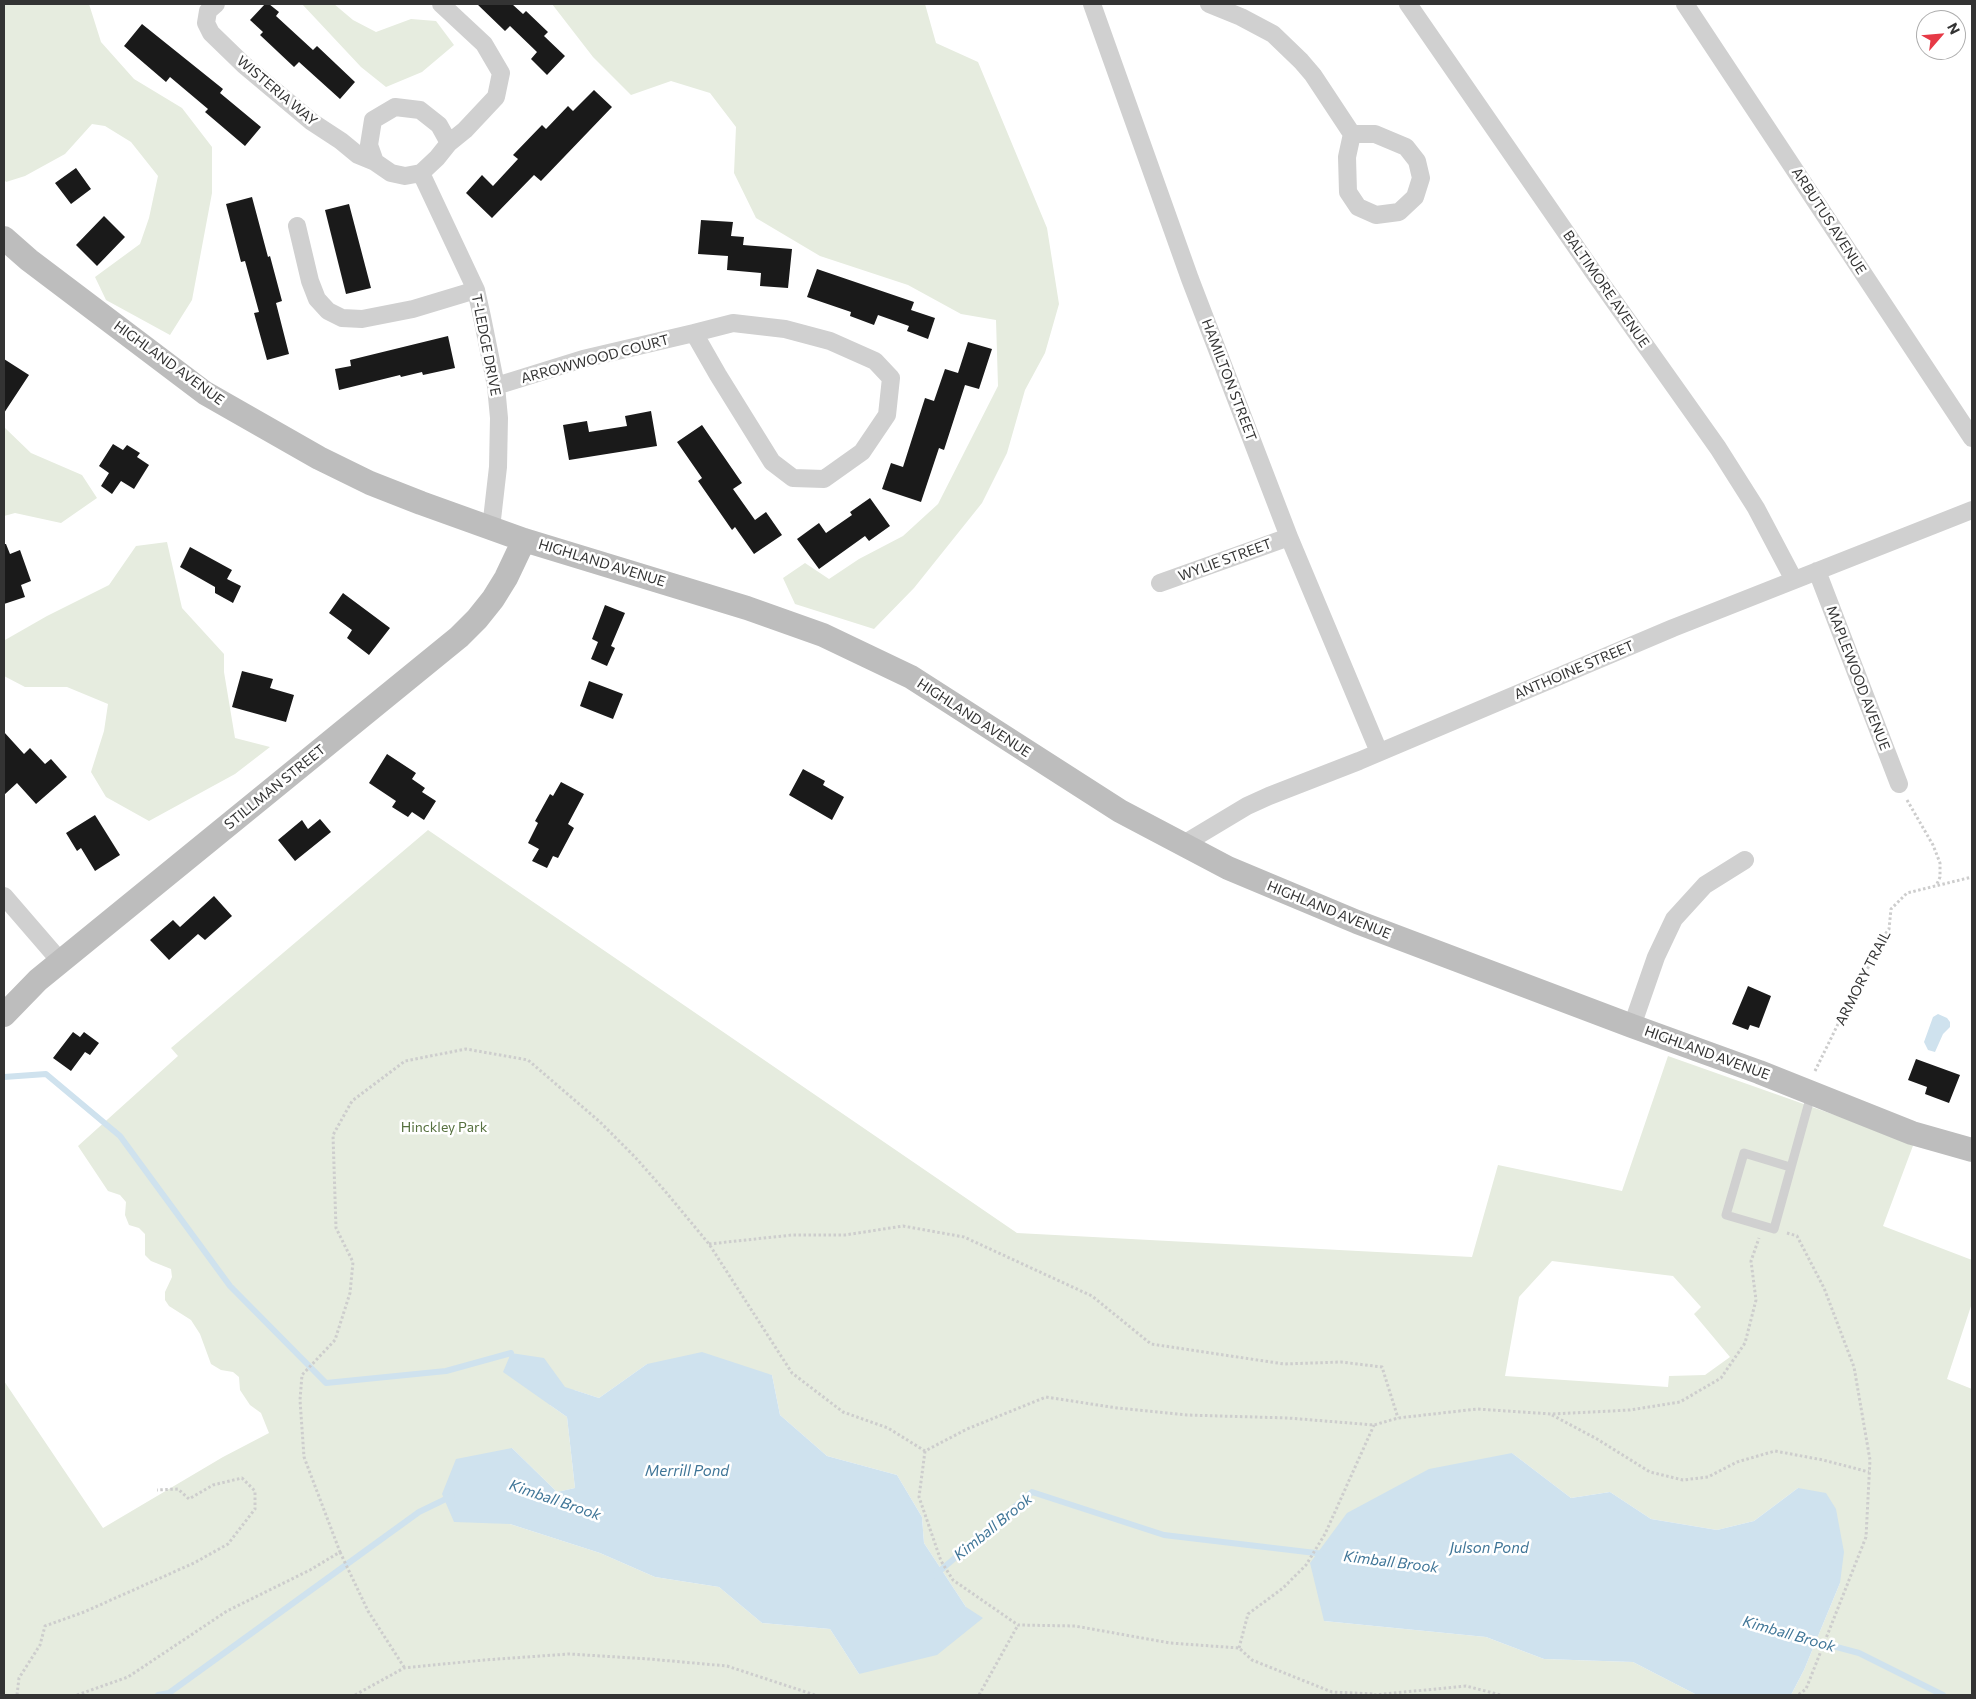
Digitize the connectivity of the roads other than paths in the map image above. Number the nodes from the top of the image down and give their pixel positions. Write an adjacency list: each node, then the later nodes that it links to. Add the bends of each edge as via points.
1 (216, 4): 9 (street, WISTERIA WAY, via 208,11 206,23 211,34 312,122 358,155)
2 (441, 4): 8 (street, via 484,44 501,74 496,97)
3 (1092, 4): 19 (street, HAMILTON STREET, via 1190,279)
4 (1209, 4): 7 (street, via 1273,34 1301,61)
5 (1408, 4): 22 (street, BALTIMORE AVENUE, via 1718,448 1756,508)
6 (1686, 4): 16 (street, ARBUTUS AVENUE)
7 (1352, 134): 7 (street, via 1376,134 1406,147 1417,161 1421,178 1415,196 1399,212 1376,215 1358,207 1348,192 1347,157)
8 (449, 143): 9 (street, via 439,125 420,110 396,107 373,120 369,145); 10 (street)
9 (375, 162): 10 (street, via 391,173 405,176)
10 (421, 173): 13 (street, T-LEDGE DRIVE)
11 (297, 226): 13 (street, via 317,299 328,311 342,318 362,319 413,310)
12 (4, 238): 18 (street, HIGHLAND AVENUE, via 205,393 370,483)
13 (476, 290): 15 (street, T-LEDGE DRIVE)
14 (694, 332): 14 (street, ARROWWOOD COURT, via 772,462 792,478 824,478 862,452 887,415 891,378 875,361 839,345 785,329 733,323); 15 (street, ARROWWOOD COURT, via 600,354)
15 (496, 386): 18 (street, T-LEDGE DRIVE, via 498,467)
16 (1972, 438)
17 (1972, 510): 21 (street, ANTHOINE STREET)
18 (491, 528): 20 (street, HIGHLAND AVENUE)
19 (1289, 537): 23 (street, WYLIE STREET); 24 (street, HAMILTON STREET)
20 (524, 540): 26 (street, HIGHLAND AVENUE, via 823,634 911,678 1120,812); 29 (street, STILLMAN STREET, via 493,599 459,637)
21 (1817, 572): 22 (street, ANTHOINE STREET); 25 (street, MAPLEWOOD AVENUE)
22 (1794, 580): 24 (street, ANTHOINE STREET)
23 (1160, 583)
24 (1379, 752): 26 (street, ANTHOINE STREET, via 1255,802)
25 (1899, 784)
26 (1182, 845): 31 (street, HIGHLAND AVENUE, via 1228,868 1357,922)
27 (1745, 860): 31 (street, via 1705,885 1674,918 1656,957)
28 (4, 896): 29 (street)
29 (62, 962): 30 (street, STILLMAN STREET, via 38,980)
30 (4, 1015)
31 (1632, 1026): 32 (street, HIGHLAND AVENUE)
32 (1813, 1082): 33 (street, HIGHLAND AVENUE, via 1912,1133); 34 (lane)
33 (1972, 1150)
34 (1790, 1168): 34 (lane, via 1774,1229 1726,1215 1744,1153)

